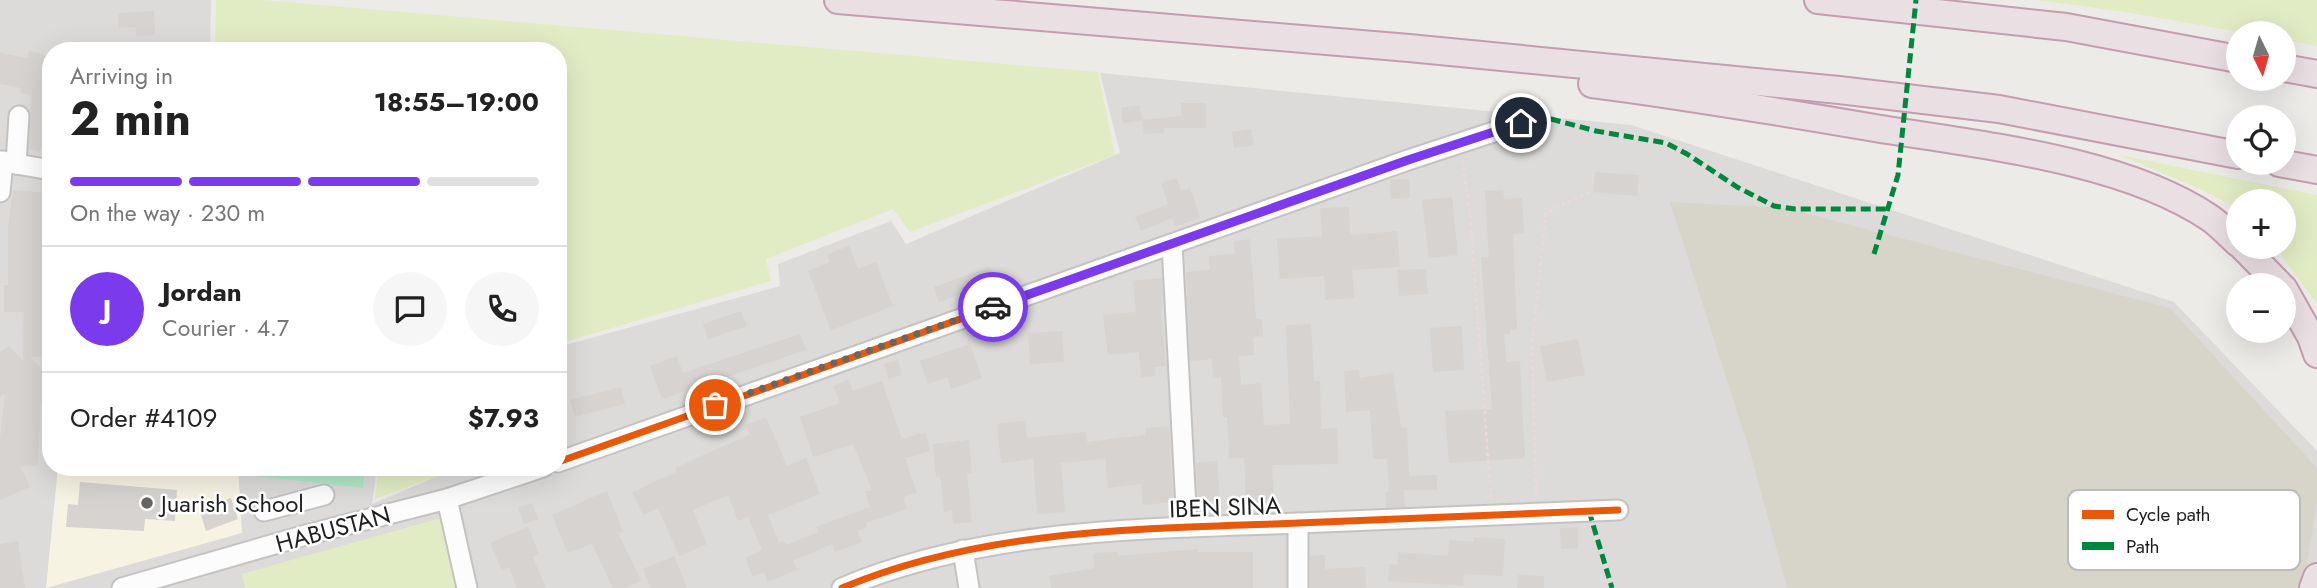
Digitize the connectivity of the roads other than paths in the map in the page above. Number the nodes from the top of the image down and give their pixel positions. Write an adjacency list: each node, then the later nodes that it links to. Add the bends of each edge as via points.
1 (838, 0): 3 (highway)
2 (1818, 0): 4 (highway, via 2066,27)
3 (1146, 26): 9 (highway, via 1409,48 1999,109); 15 (highway, via 1677,94 2010,150 2098,170 2161,192)
4 (2226, 57)
5 (2296, 70): 6 (highway)
6 (2317, 74)
7 (19, 116): 10 (street)
8 (1521, 123): 16 (street)
9 (2226, 153)
10 (6, 162): 12 (street); 14 (street)
11 (2296, 166): 13 (highway)
12 (42, 168)
13 (2317, 170)
14 (0, 192)
15 (2226, 232)
16 (1172, 243): 21 (street); 29 (street)
17 (2255, 259): 18 (highway)
18 (2268, 273)
19 (2296, 311): 20 (highway)
20 (2317, 354)
21 (567, 459)
22 (516, 476): 24 (street, HABUSTAN)
23 (324, 495): 25 (street)
24 (447, 499): 30 (street, HABUSTAN); 34 (street)
25 (296, 502): 27 (street); 30 (street)
26 (1618, 510): 28 (street, IBEN SINA)
27 (264, 511)
28 (1298, 523): 29 (street, IBEN SINA); 37 (street)
29 (1187, 527): 31 (street, IBEN SINA, via 1103,531)
30 (306, 535): 33 (street, HABUSTAN)
31 (963, 550): 35 (street, IBEN SINA); 36 (street)
32 (2317, 577): 38 (highway)
33 (122, 588)
34 (467, 588)
35 (842, 588)
36 (969, 588)
37 (1298, 588)
38 (2313, 588)

